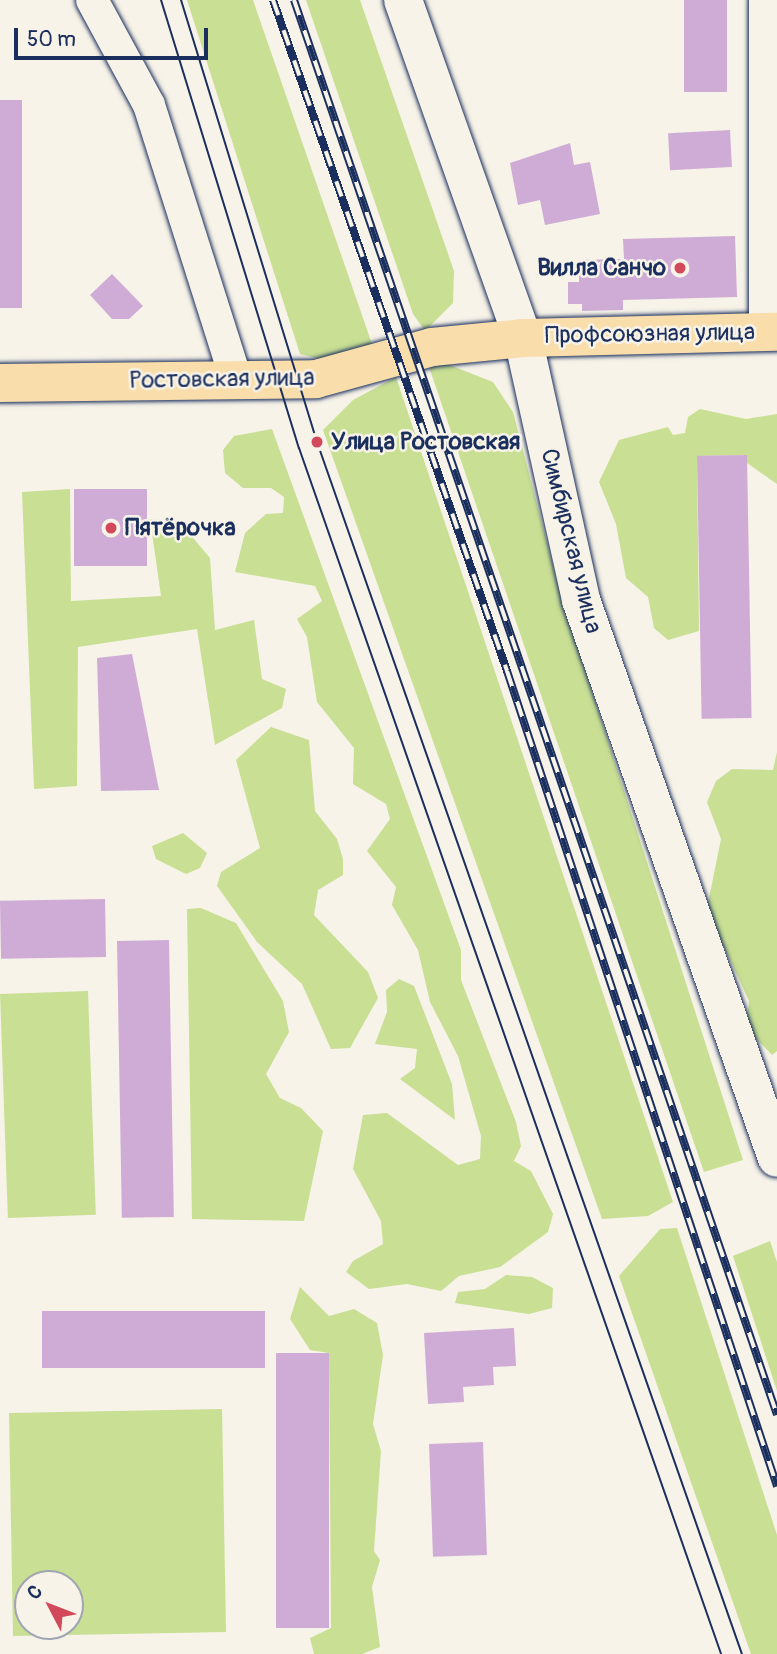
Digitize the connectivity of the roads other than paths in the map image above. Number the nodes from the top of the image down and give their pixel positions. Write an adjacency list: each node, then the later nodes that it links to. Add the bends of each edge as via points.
1 (92, 0): 6 (street, via 149,105)
2 (403, 0): 5 (main road, Симбирская улица)
3 (765, 0): 4 (street)
4 (771, 332): 5 (main road, Профсоюзная улица)
5 (523, 338): 6 (main road, Ростовская улица, via 432,347 316,379); 8 (main road, Симбирская улица, via 581,600)
6 (236, 379): 7 (main road, Ростовская улица)
7 (0, 383)
8 (777, 1158)

